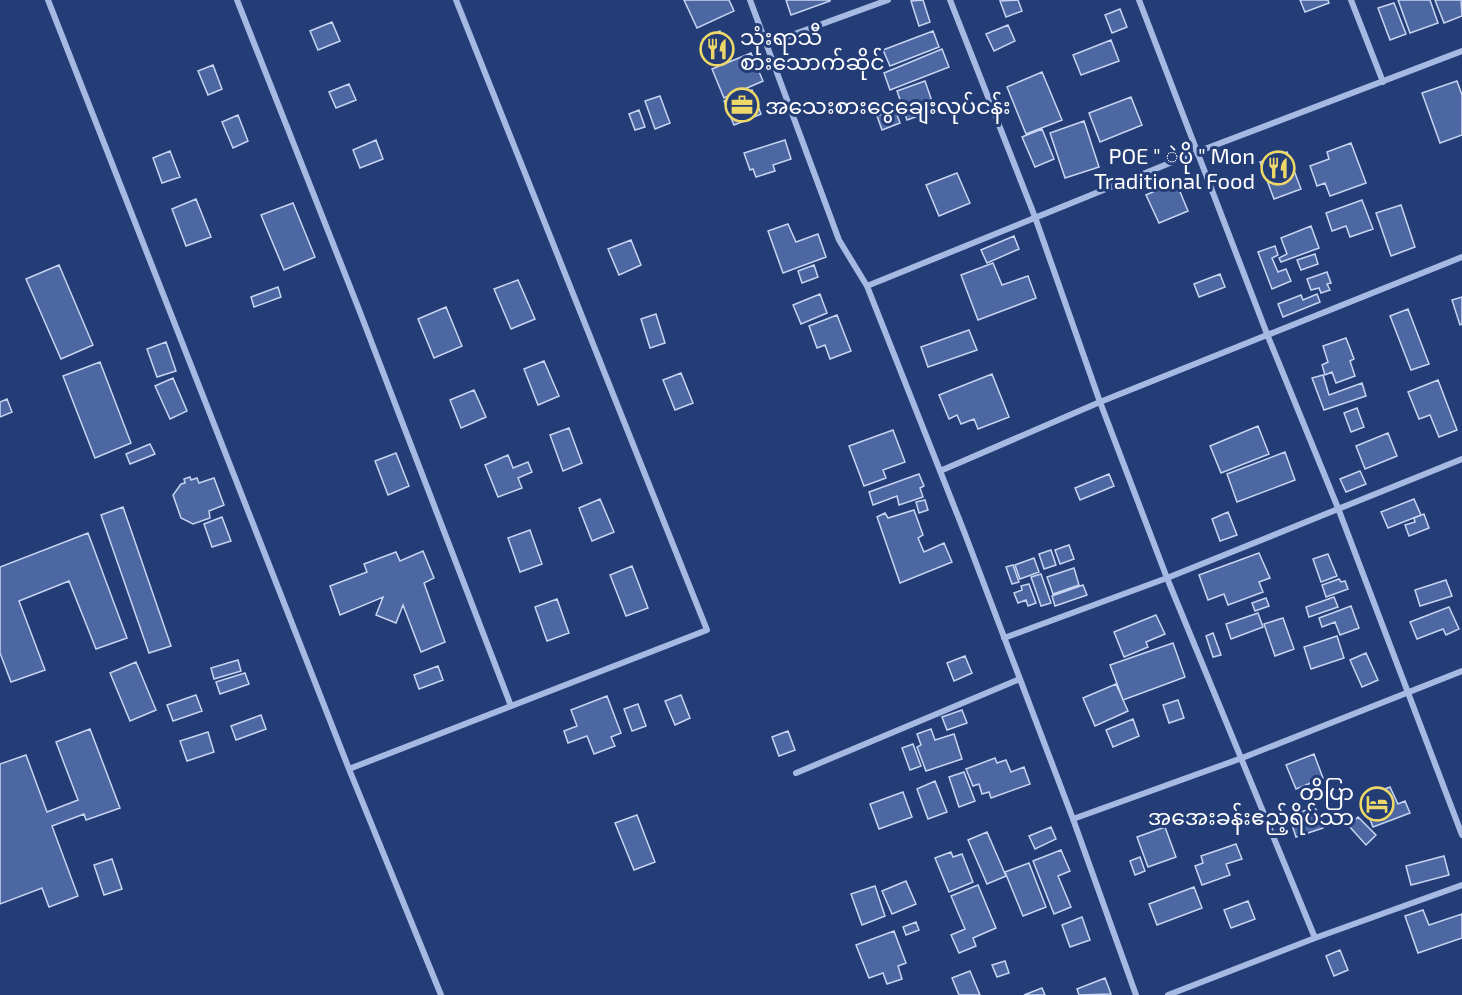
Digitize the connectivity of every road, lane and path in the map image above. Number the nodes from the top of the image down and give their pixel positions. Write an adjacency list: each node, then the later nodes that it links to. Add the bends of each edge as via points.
1 (48, 0): 28 (street)
2 (237, 0): 26 (street)
3 (456, 0): 26 (street, via 707,630)
4 (750, 0): 9 (street)
5 (888, 0): 9 (street)
6 (950, 0): 13 (street)
7 (1139, 0): 12 (street)
8 (1351, 0): 11 (street)
9 (767, 44): 15 (street, via 839,240)
10 (1462, 51): 11 (street)
11 (1383, 82): 12 (street)
12 (1197, 152): 13 (street); 16 (street)
13 (1035, 217): 15 (street); 17 (street)
14 (1462, 257): 16 (street)
15 (867, 286): 19 (street)
16 (1267, 334): 17 (street); 20 (street)
17 (1100, 402): 19 (street); 21 (street)
18 (1462, 459): 20 (street)
19 (940, 471): 22 (street)
20 (1338, 508): 21 (street); 25 (street)
21 (1167, 578): 22 (street); 27 (street)
22 (1004, 638): 24 (street)
23 (1462, 671): 25 (street)
24 (1020, 679): 29 (street); 30 (street)
25 (1408, 692): 27 (street); 31 (street)
26 (511, 706): 28 (street)
27 (1242, 758): 30 (street); 33 (street)
28 (349, 769): 34 (street)
29 (796, 773)
30 (1073, 819): 35 (street)
31 (1462, 835)
32 (1462, 885): 33 (street)
33 (1315, 938): 36 (street)
34 (441, 995)
35 (1136, 995)
36 (1168, 995)

